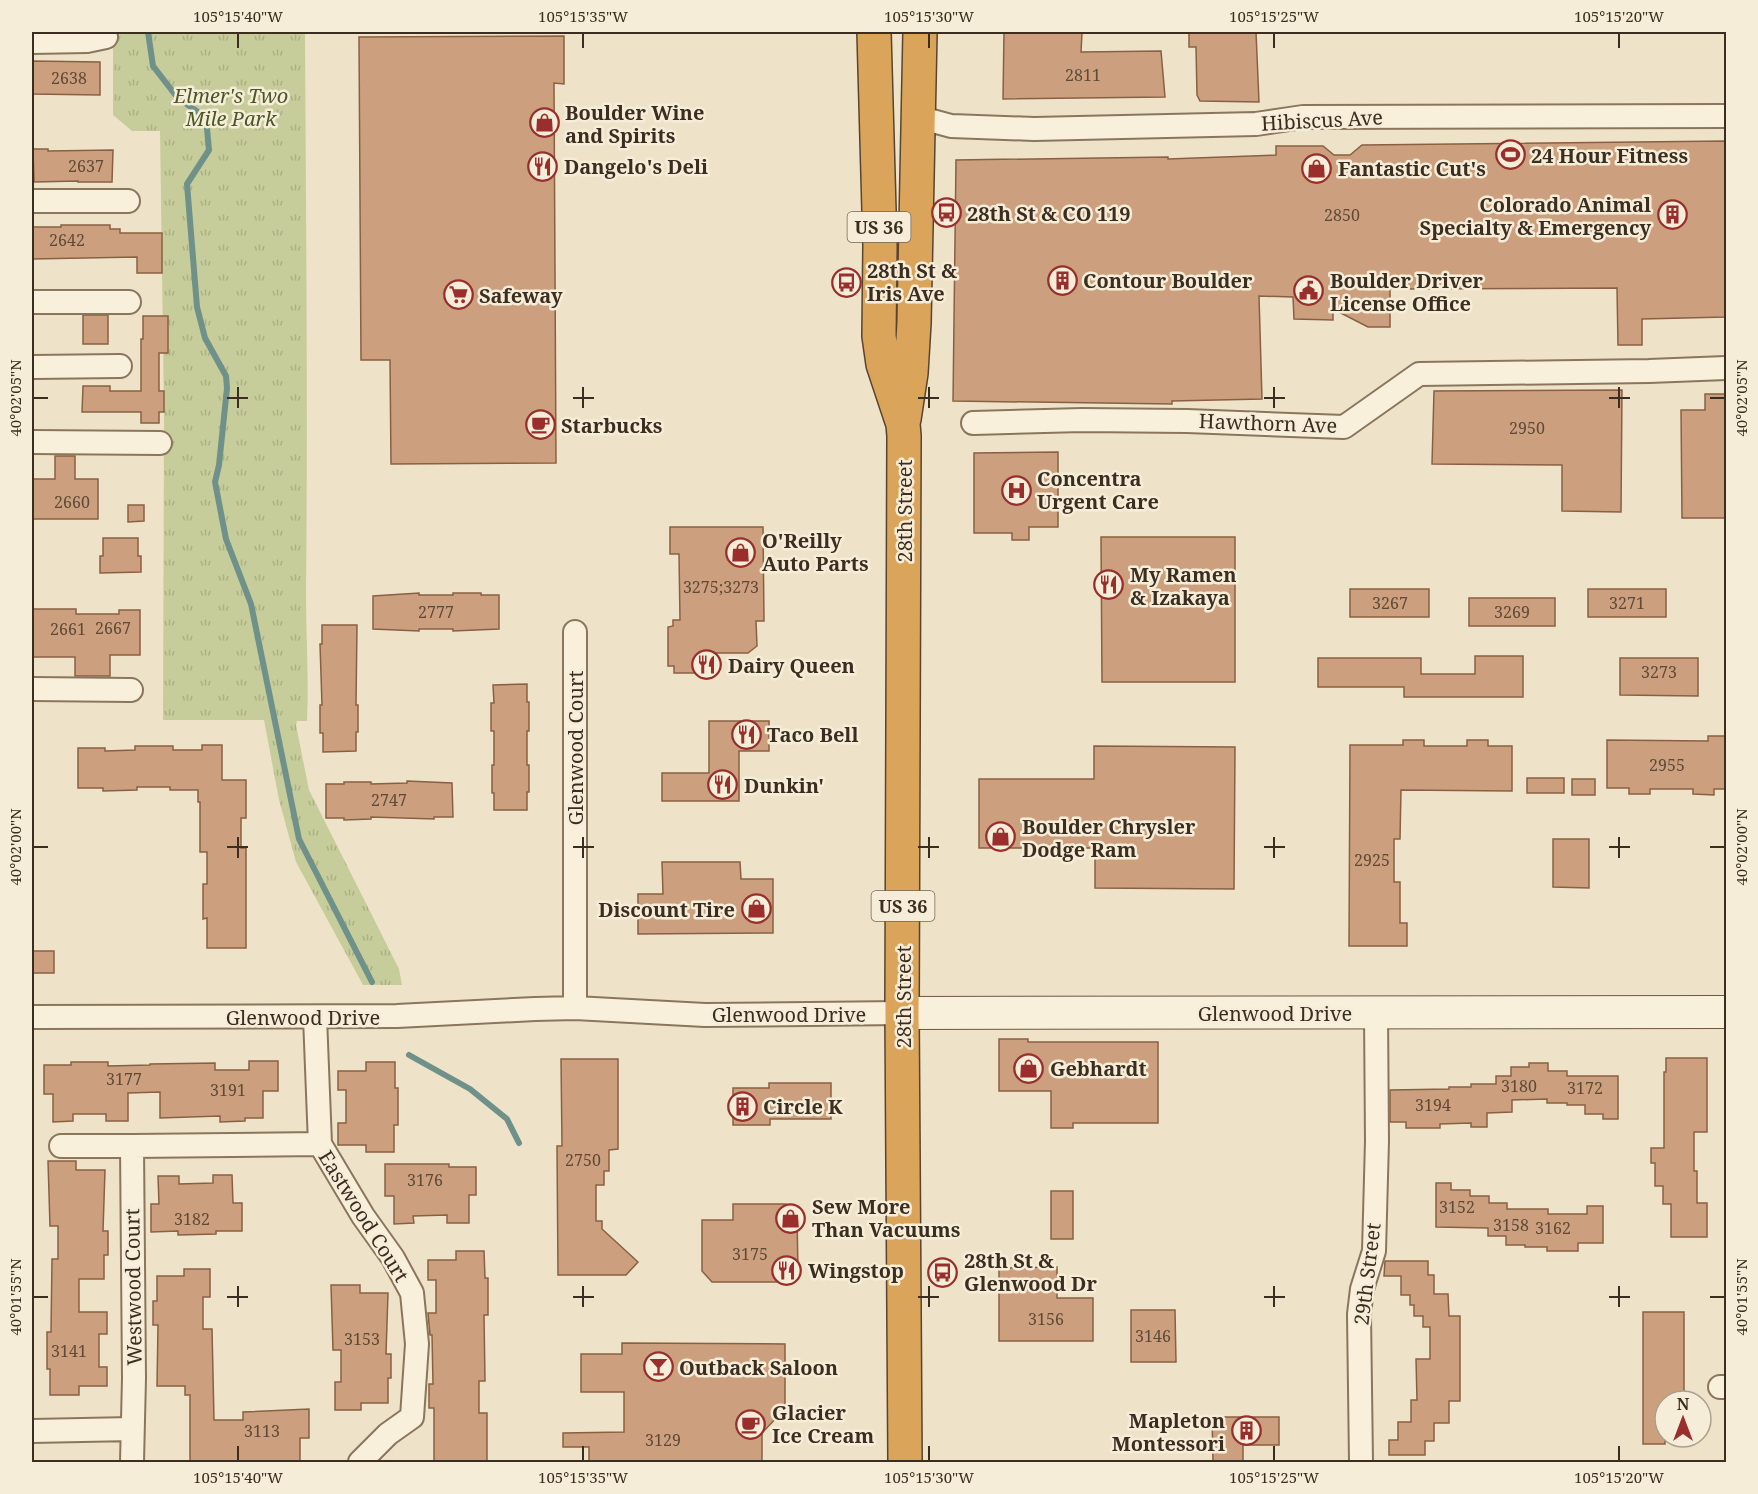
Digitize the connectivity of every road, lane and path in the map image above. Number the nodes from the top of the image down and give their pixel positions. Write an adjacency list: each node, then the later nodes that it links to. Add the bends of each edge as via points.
1 (874, 32): 15 (highway, 28th Street / US 36, via 879,336 883,364)
2 (920, 32): 6 (highway, 28th Street / US 36)
3 (106, 36): 4 (street, via 87,41)
4 (32, 42)
5 (1726, 116): 6 (street, Hibiscus Ave, via 1303,117 1256,124 1034,129 951,126)
6 (918, 117): 15 (highway, 28th Street / US 36, via 912,373)
7 (32, 201): 8 (street)
8 (128, 201)
9 (32, 302): 10 (street)
10 (129, 302)
11 (120, 366): 12 (street)
12 (32, 367)
13 (1726, 368): 14 (street, Hawthorn Ave, via 1419,374 1344,427 1187,421)
14 (973, 423)
15 (903, 424): 23 (highway, 28th Street / US 36)
16 (32, 442): 17 (street)
17 (160, 443)
18 (575, 632): 21 (street, Glenwood Court)
19 (32, 689): 20 (street)
20 (131, 690)
21 (575, 1008): 23 (street, Glenwood Drive, via 705,1015); 26 (street, Glenwood Drive)
22 (1726, 1012): 24 (street, Glenwood Drive)
23 (902, 1013): 24 (street, Glenwood Drive); 35 (highway, 28th Street / US 36)
24 (1376, 1013): 36 (street, 29th Street, via 1374,1251 1359,1314)
25 (32, 1017): 26 (street, Glenwood Drive)
26 (315, 1017): 27 (street, Eastwood Court)
27 (320, 1144): 29 (street); 34 (street, Eastwood Court, via 412,1293 417,1344 412,1417)
28 (61, 1146): 29 (street)
29 (132, 1146): 30 (street, Westwood Court)
30 (132, 1429): 31 (street); 32 (street, Westwood Court); 33 (street)
31 (32, 1431)
32 (132, 1462)
33 (146, 1462)
34 (360, 1462)
35 (905, 1462)
36 (1361, 1462)

